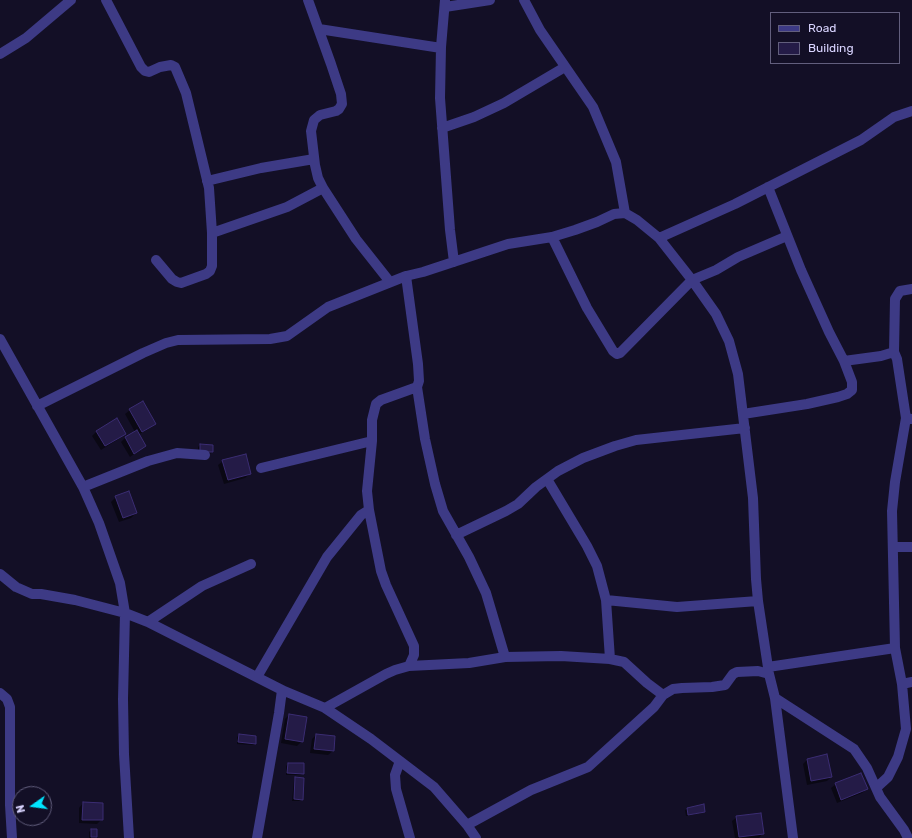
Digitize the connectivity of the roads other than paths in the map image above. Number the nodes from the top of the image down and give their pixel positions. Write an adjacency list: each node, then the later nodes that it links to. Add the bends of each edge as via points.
1 (72, 0): 9 (street, via 26,38)
2 (106, 0): 14 (street, via 141,67 149,72 160,67 175,67 186,93)
3 (308, 0): 7 (street)
4 (490, 0): 6 (street)
5 (524, 0): 10 (street, via 540,30)
6 (445, 4): 8 (street)
7 (319, 29): 8 (street); 13 (street, via 332,64 342,104 336,111 320,115 314,120 311,131)
8 (441, 48): 12 (street)
9 (0, 54)
10 (565, 67): 12 (street, via 504,103); 17 (street, via 593,107 605,135 616,162)
11 (912, 111): 16 (street, via 894,118 861,140)
12 (442, 128): 23 (street)
13 (314, 159): 14 (street); 15 (street)
14 (207, 181): 18 (street)
15 (323, 188): 18 (street, via 288,207); 26 (street, via 356,239)
16 (768, 188): 19 (street); 21 (street)
17 (625, 213): 20 (street, via 614,214); 21 (street)
18 (212, 233): 22 (street, via 212,266 206,274 181,283 176,282)
19 (787, 236): 25 (street); 30 (street)
20 (552, 237): 23 (street, via 508,244); 25 (street, via 587,308 613,352 617,354)
21 (659, 238): 25 (street)
22 (156, 260)
23 (454, 262): 24 (street)
24 (406, 276): 26 (street); 31 (street, via 418,364)
25 (692, 280): 33 (street, via 716,314 729,341 738,374)
26 (390, 282): 32 (street, via 328,307 287,336 270,339 178,340 166,343)
27 (912, 289): 29 (street, via 900,291 895,299)
28 (0, 338): 32 (street)
29 (894, 352): 30 (street); 34 (street)
30 (844, 361): 33 (street, via 852,382 852,390 847,394 807,404)
31 (417, 387): 36 (street, via 376,404 372,420); 42 (street, via 435,484 443,511)
32 (37, 406): 40 (street)
33 (743, 414): 35 (street)
34 (909, 418): 43 (street, via 895,482 892,511)
35 (745, 428): 39 (street, via 629,442 583,458); 48 (street, via 753,498)
36 (372, 441): 38 (street); 41 (street, via 367,491)
37 (205, 455): 40 (street, via 177,453 148,461)
38 (261, 468)
39 (547, 479): 42 (street, via 518,504); 47 (street, via 597,566)
40 (83, 486): 49 (street, via 99,522 120,583)
41 (369, 510): 54 (street, via 381,571 414,646 414,655); 56 (street, via 361,515 327,557)
42 (456, 535): 52 (street, via 486,593)
43 (893, 547): 44 (street); 51 (street)
44 (912, 547)
45 (251, 564): 50 (street, via 202,586)
46 (0, 574): 49 (street, via 16,587 32,594 75,600)
47 (606, 600): 48 (street, via 678,607); 53 (street)
48 (758, 601): 55 (street)
49 (125, 614): 50 (street); 67 (street, via 123,699)
50 (148, 622): 56 (street)
51 (895, 648): 55 (street); 57 (street)
52 (505, 657): 53 (street, via 561,656); 54 (street, via 469,663)
53 (610, 659): 60 (street, via 624,662)
54 (409, 666): 62 (street, via 386,674)
55 (768, 671): 60 (street, via 737,672 724,686 682,688); 61 (street)
56 (257, 677): 58 (street)
57 (907, 683): 64 (street, via 906,728 898,756 888,777)
58 (282, 690): 62 (street); 68 (street)
59 (0, 693): 66 (street, via 7,699 10,707)
60 (663, 695): 65 (street, via 654,707 588,767 531,790)
61 (775, 698): 64 (street, via 854,748); 71 (street)
62 (325, 708): 63 (street)
63 (400, 761): 65 (street, via 434,787); 69 (street, via 395,775 396,789)
64 (876, 788): 72 (street)
65 (467, 825): 70 (street)
66 (12, 838)
67 (129, 838)
68 (257, 838)
69 (410, 838)
70 (476, 838)
71 (793, 838)
72 (908, 838)

